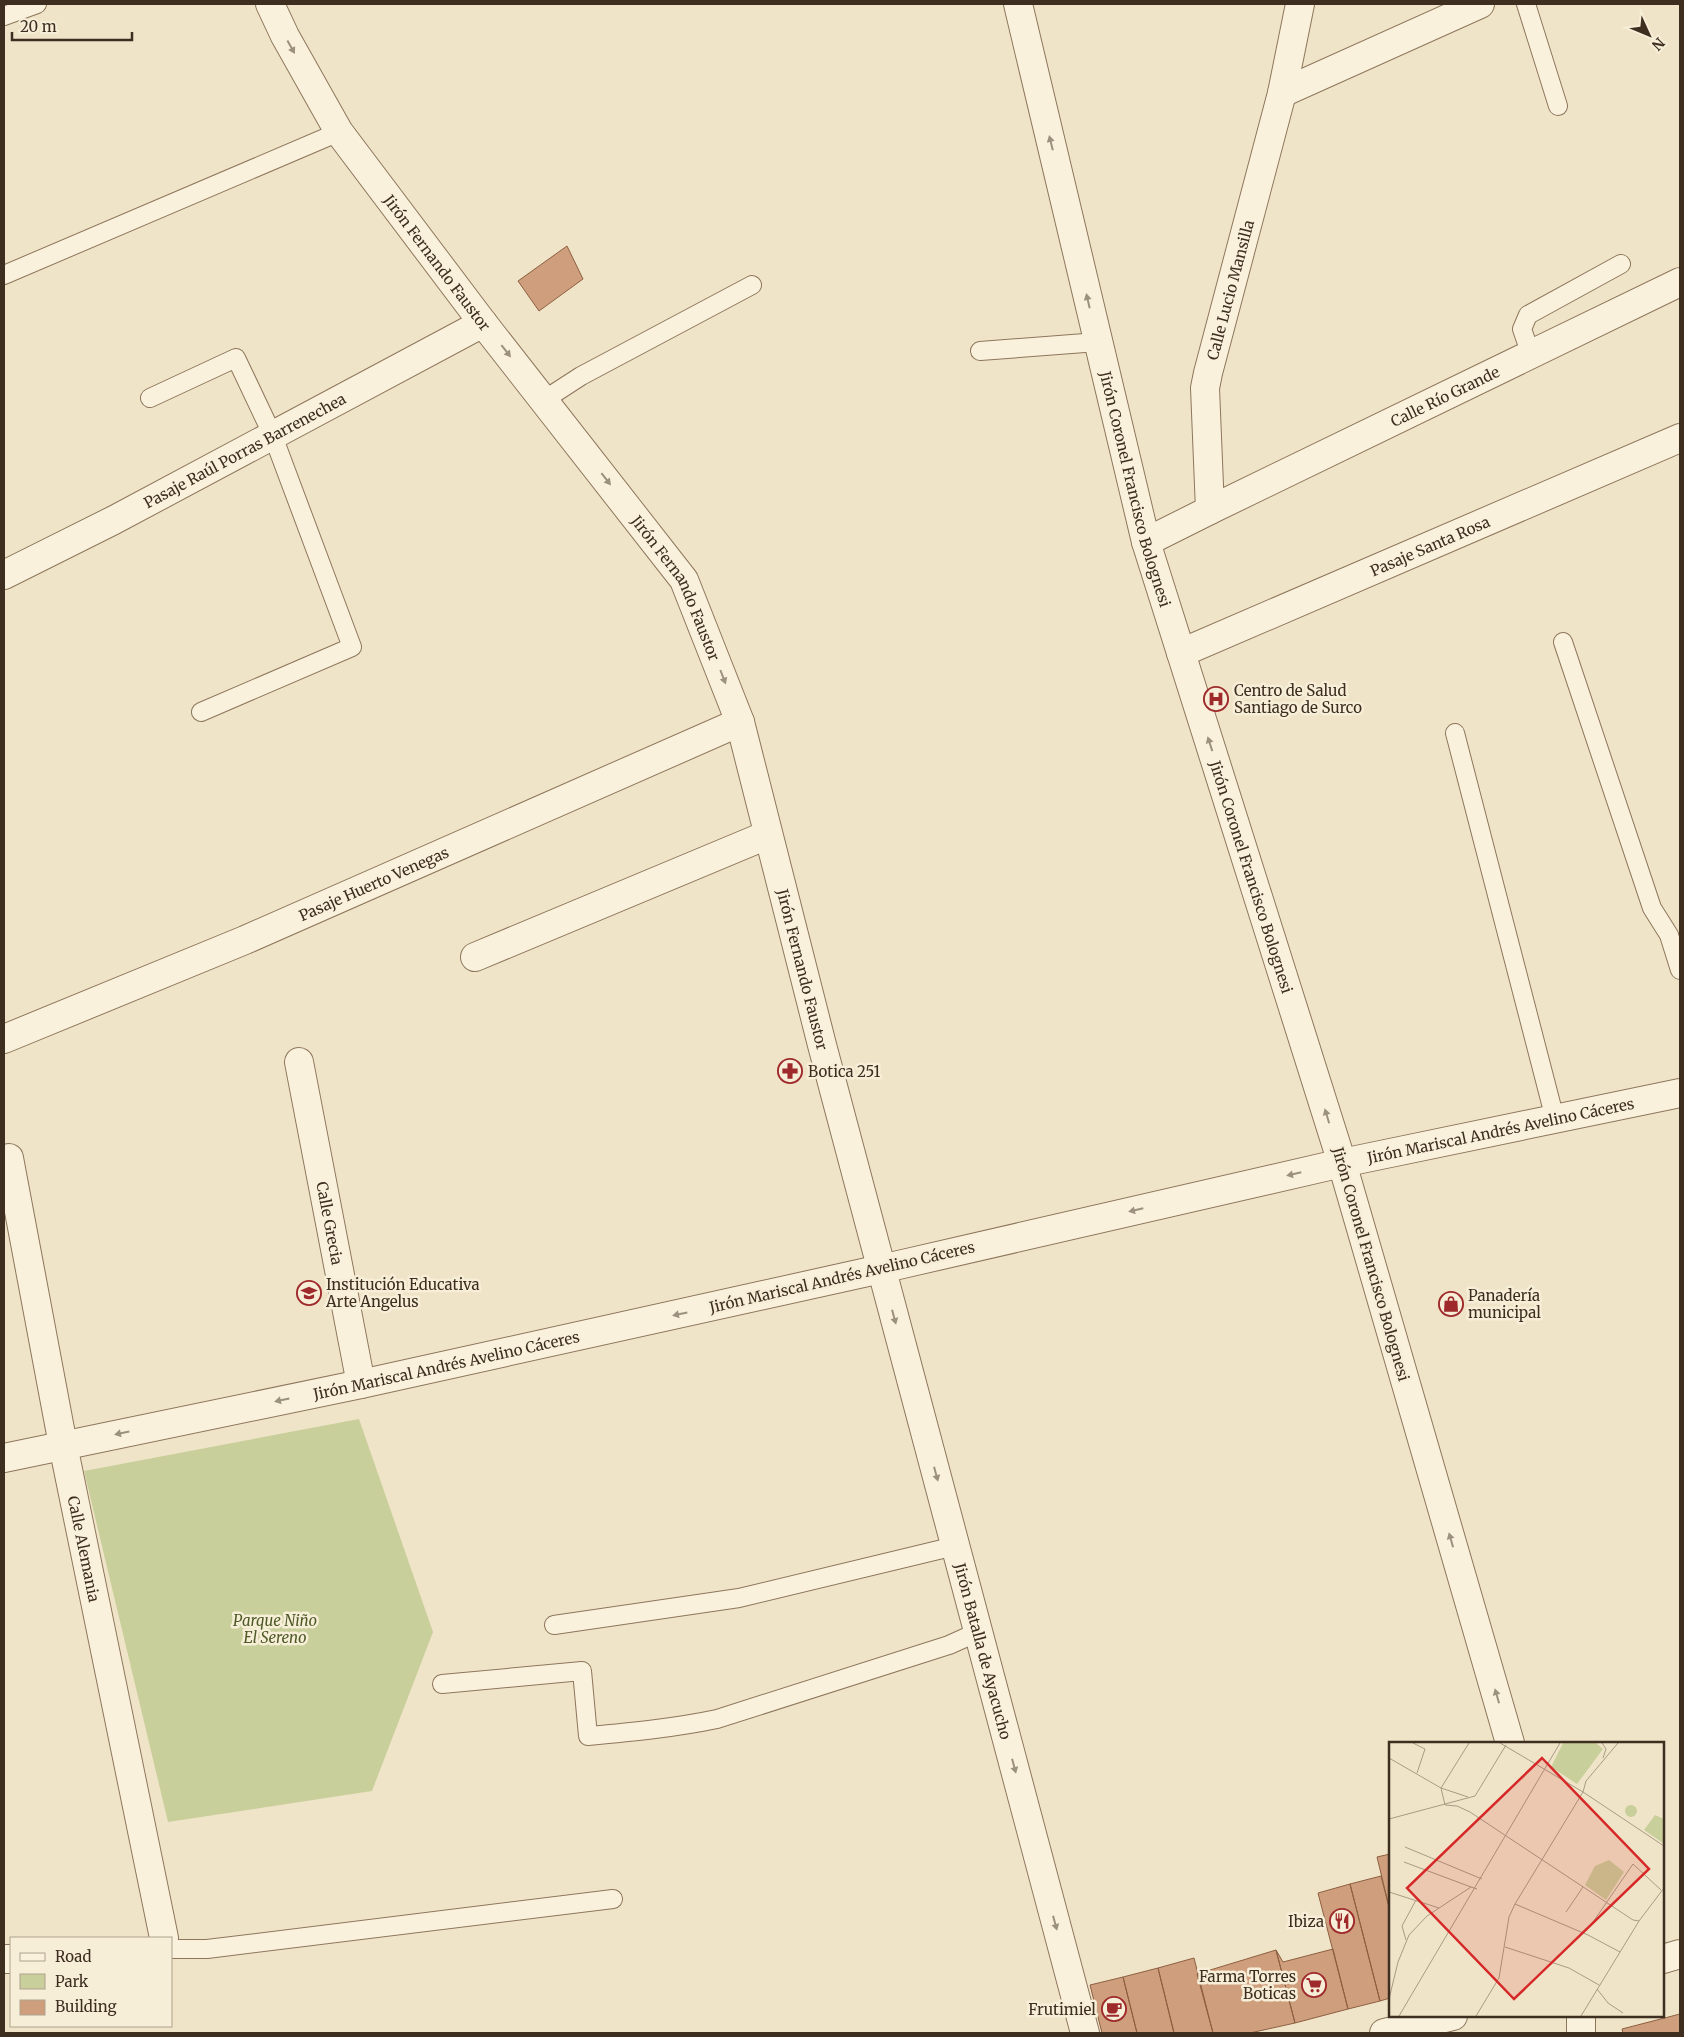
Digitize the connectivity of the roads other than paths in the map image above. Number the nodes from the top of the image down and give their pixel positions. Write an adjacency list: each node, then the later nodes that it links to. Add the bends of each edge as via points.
1 (37, 4): 7 (lane)
2 (270, 4): 10 (street, Jirón Fernando Faustor, one-way to 10)
3 (1018, 4): 16 (street, Jirón Coronel Francisco Bolognesi, one-way to 3)
4 (1300, 4): 8 (street, Calle Lucio Mansilla)
5 (1480, 4): 8 (street)
6 (1526, 4): 9 (lane)
7 (4, 16)
8 (1282, 93): 23 (street, Calle Lucio Mansilla, via 1205,388)
9 (1558, 106)
10 (339, 132): 12 (lane); 15 (street, Jirón Fernando Faustor)
11 (1621, 264): 18 (lane, via 1528,315 1522,329)
12 (4, 275)
13 (1680, 282): 18 (street, Calle Río Grande)
14 (752, 285): 20 (lane, via 580,376)
15 (483, 323): 20 (street, Jirón Fernando Faustor, one-way to 20); 21 (street, Pasaje Raúl Porras Barrenechea)
16 (1098, 342): 17 (lane); 24 (street, Jirón Coronel Francisco Bolognesi)
17 (980, 351)
18 (1531, 355): 23 (street, Calle Río Grande)
19 (150, 398): 21 (lane, via 236,358)
20 (544, 400): 29 (street, Jirón Fernando Faustor, one-way to 29, via 684,580)
21 (273, 436): 25 (street, Pasaje Raúl Porras Barrenechea); 28 (lane, via 352,647)
22 (1680, 438): 27 (street, Pasaje Santa Rosa)
23 (1210, 510): 24 (street)
24 (1146, 542): 27 (street, Jirón Coronel Francisco Bolognesi)
25 (4, 575)
26 (1563, 642): 33 (lane, via 1652,908 1669,935)
27 (1181, 653): 39 (street, Jirón Coronel Francisco Bolognesi, one-way to 27)
28 (201, 712)
29 (740, 722): 31 (street, Jirón Fernando Faustor); 34 (street, Pasaje Huerto Venegas, via 254,936)
30 (1455, 733): 37 (lane)
31 (767, 835): 32 (street); 40 (street, Jirón Fernando Faustor)
32 (475, 958)
33 (1680, 970)
34 (4, 1039)
35 (299, 1062): 41 (street, Calle Grecia)
36 (1680, 1093): 37 (street, Jirón Mariscal Andrés Avelino Cáceres)
37 (1555, 1119): 39 (street, Jirón Mariscal Andrés Avelino Cáceres)
38 (9, 1158): 42 (street, Calle Alemania)
39 (1342, 1163): 40 (street, Jirón Mariscal Andrés Avelino Cáceres, one-way to 40); 48 (street, Jirón Coronel Francisco Bolognesi, one-way to 39)
40 (881, 1270): 41 (street, Jirón Mariscal Andrés Avelino Cáceres, one-way to 41); 44 (street, Jirón Batalla de Ayacucho, one-way to 44)
41 (362, 1384): 42 (street, Jirón Mariscal Andrés Avelino Cáceres, one-way to 42)
42 (63, 1445): 43 (street, Jirón Mariscal Andrés Avelino Cáceres); 50 (street, Calle Alemania)
43 (4, 1458)
44 (955, 1546): 45 (lane, via 739,1598); 46 (street, Jirón Batalla de Ayacucho)
45 (554, 1625)
46 (978, 1632): 47 (lane, via 949,1645 717,1719 629,1733 588,1736 582,1670); 56 (street, Jirón Batalla de Ayacucho, one-way to 56)
47 (442, 1684)
48 (1510, 1742)
49 (614, 1899): 51 (lane, via 217,1947)
50 (164, 1937)
51 (172, 1949)
52 (1680, 1954): 53 (street)
53 (1664, 1959)
54 (1449, 2017): 57 (street)
55 (1581, 2017): 58 (street)
56 (1085, 2033)
57 (1384, 2033)
58 (1581, 2033)

